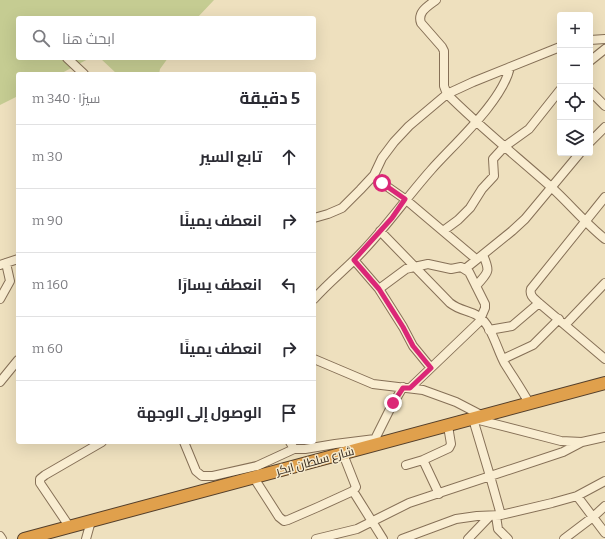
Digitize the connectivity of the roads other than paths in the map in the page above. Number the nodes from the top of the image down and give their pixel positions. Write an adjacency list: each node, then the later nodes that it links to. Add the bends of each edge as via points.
1 (436, 0): 10 (street, via 424,9 419,20 444,51 444,86)
2 (605, 39): 3 (street)
3 (593, 40)
4 (558, 48): 8 (street)
5 (605, 49): 6 (street)
6 (593, 59)
7 (69, 60): 9 (street)
8 (510, 67): 10 (street); 14 (street, via 500,90)
9 (82, 72)
10 (447, 94): 14 (street); 19 (street, via 394,142)
11 (557, 94): 17 (street, via 528,129)
12 (593, 94): 13 (street)
13 (605, 106)
14 (476, 122): 17 (street); 22 (street)
15 (605, 128): 16 (street)
16 (593, 139)
17 (504, 147): 20 (street); 25 (street, via 493,160 494,176 470,208)
18 (577, 156): 20 (street)
19 (374, 175): 22 (street); 23 (street, via 342,208)
20 (551, 187): 24 (street); 28 (street, via 516,227)
21 (605, 197): 24 (street)
22 (405, 199): 25 (street); 26 (street)
23 (316, 217)
24 (585, 221): 27 (street); 40 (street, via 530,289 530,295)
25 (443, 231): 29 (street)
26 (380, 232): 30 (street); 33 (street)
27 (605, 239)
28 (483, 255): 29 (street); 36 (street, via 488,270)
29 (476, 259): 34 (street)
30 (354, 260): 37 (street); 38 (street)
31 (16, 261): 32 (street)
32 (3, 264): 39 (street, via 10,281)
33 (414, 267): 34 (street, via 428,264); 37 (street, via 406,269); 41 (street, via 457,309)
34 (465, 269): 36 (street)
35 (605, 283): 42 (street)
36 (476, 286): 41 (street, via 485,304)
37 (379, 289): 48 (street, via 413,346)
38 (316, 297)
39 (0, 298)
40 (539, 303): 42 (street); 43 (street, via 512,326)
41 (481, 319): 43 (street); 48 (street)
42 (562, 322): 44 (street, via 533,344); 45 (street)
43 (489, 330): 44 (street)
44 (503, 359): 52 (street)
45 (605, 359)
46 (316, 360): 51 (street, via 374,384)
47 (16, 363): 49 (street)
48 (431, 368): 51 (street)
49 (0, 382)
50 (605, 383): 52 (highway, شارع سلطان ابكر)
51 (406, 388): 53 (street, via 423,390 456,402); 57 (street, via 390,409)
52 (529, 403): 53 (highway, شارع سلطان ابكر)
53 (476, 418): 54 (highway, شارع سلطان ابكر); 56 (street, via 554,440); 64 (street)
54 (448, 426): 57 (highway, شارع سلطان ابكر); 62 (street, via 450,446)
55 (605, 437): 56 (street)
56 (582, 442): 64 (street, via 563,452)
57 (373, 443): 60 (street, via 335,444 305,449); 61 (highway, شارع سلطان ابكر)
58 (98, 444): 75 (street, via 40,478 40,483)
59 (185, 444): 60 (street, via 196,471 202,476 257,466)
60 (292, 446)
61 (343, 454): 65 (highway, شارع سلطان ابكر); 67 (street, via 356,487)
62 (423, 460): 63 (street); 68 (street)
63 (406, 465)
64 (490, 476): 68 (street); 71 (street)
65 (254, 478): 67 (street, via 282,520); 73 (highway, شارع سلطان ابكر)
66 (605, 481): 69 (street)
67 (353, 491): 74 (street)
68 (439, 494): 74 (street, via 409,503)
69 (577, 496): 71 (street); 72 (street)
70 (605, 506): 72 (street)
71 (496, 516): 79 (street, via 498,529); 85 (street, via 456,519); 86 (street)
72 (593, 517): 76 (street); 87 (street)
73 (91, 521): 75 (highway, شارع سلطان ابكر); 82 (street)
74 (372, 522): 83 (street, via 357,529); 84 (street)
75 (69, 526): 78 (highway, شارع سلطان ابكر)
76 (605, 533)
77 (0, 536): 80 (street)
78 (38, 537): 81 (highway, شارع سلطان ابكر)
79 (506, 538)
80 (2, 539)
81 (24, 539)
82 (86, 539)
83 (316, 539)
84 (383, 539)
85 (402, 539)
86 (468, 539)
87 (564, 539)

